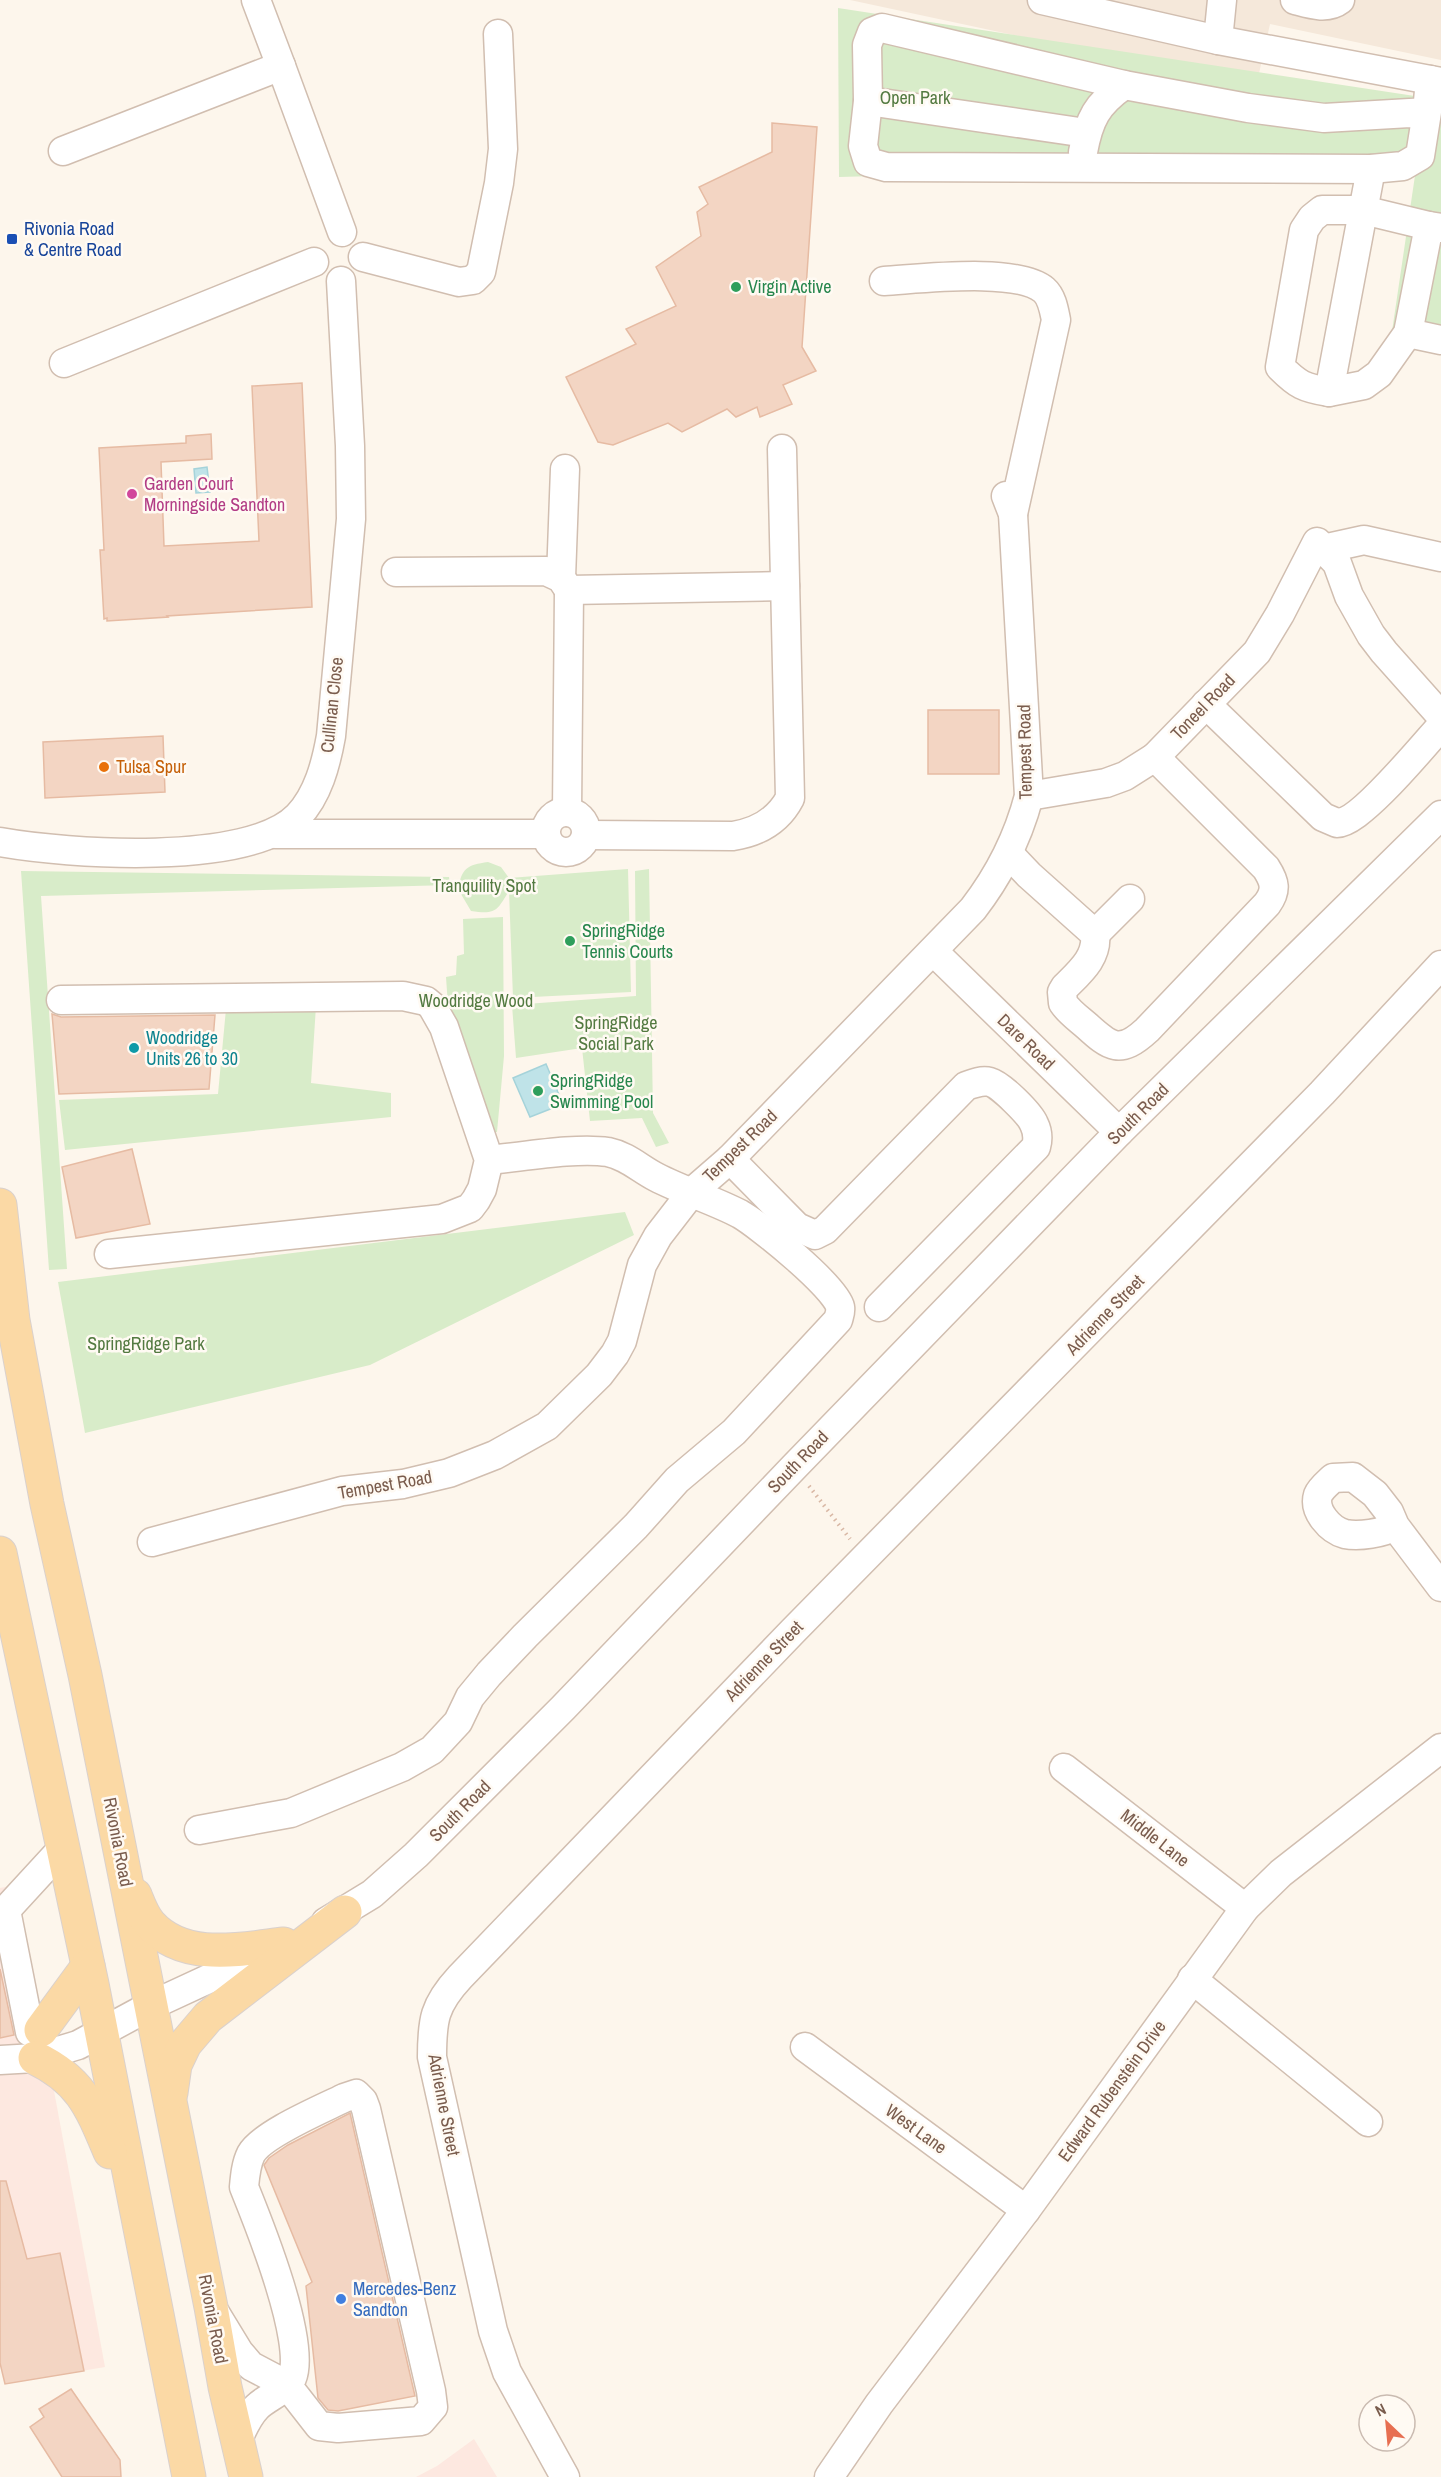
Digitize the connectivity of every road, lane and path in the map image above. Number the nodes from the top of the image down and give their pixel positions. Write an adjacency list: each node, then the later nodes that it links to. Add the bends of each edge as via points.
1 (256, 0): 8 (street)
2 (1042, 0): 7 (street)
3 (1222, 0): 7 (street)
4 (1295, 0): 5 (street, via 1315,6)
5 (1341, 0)
6 (498, 34): 20 (street, via 503,148 500,183 481,272 473,280 459,282)
7 (1218, 40): 9 (street)
8 (281, 66): 14 (street); 19 (street)
9 (1436, 81): 12 (street)
10 (1124, 85): 11 (street, via 882,28 872,32 867,45); 12 (street, via 1324,118); 13 (street, via 1105,98)
11 (868, 101): 13 (street); 15 (street, via 863,146 868,162 886,167)
12 (1427, 112): 16 (street, via 1420,156 1403,166)
13 (1086, 133): 15 (street)
14 (63, 151)
15 (1079, 168): 16 (street)
16 (1371, 169): 17 (street)
17 (1363, 210): 18 (street); 28 (street); 28 (street, via 1322,210 1304,230 1280,367 1297,384)
18 (1435, 227): 24 (street)
19 (342, 232): 20 (street, via 357,240); 21 (street, via 323,237 314,253)
20 (363, 257): 22 (street, via 359,271)
21 (314, 262): 22 (street, via 321,275); 27 (street)
22 (341, 281): 43 (street, Cullinan Close, via 351,519 331,736 316,788 299,815)
23 (884, 281): 40 (street, Tempest Road, via 986,275 1033,284 1045,291 1052,303 1056,320 1009,505)
24 (1429, 284): 25 (street)
25 (1408, 333): 26 (street); 28 (street, via 1379,374 1364,385)
26 (1441, 340)
27 (64, 363)
28 (1329, 392)
29 (782, 449): 35 (street)
30 (566, 469): 34 (street)
31 (1320, 545): 32 (street, via 1364,540); 36 (street, Toneel Road, via 1257,652); 37 (street, via 1337,563 1349,596 1371,635)
32 (1441, 557)
33 (396, 572): 34 (street, via 546,571)
34 (565, 584): 35 (street); 41 (street)
35 (785, 586): 45 (street, via 789,798 782,813 748,834 733,836)
36 (1206, 704): 38 (street, via 1323,817 1337,823 1366,807); 39 (street, Toneel Road)
37 (1441, 716)
38 (1441, 726)
39 (1155, 757): 40 (street, Toneel Road, via 1106,783); 49 (street, via 1266,868 1274,882 1272,897 1147,1030 1132,1043 1121,1046 1108,1045 1063,1003 1065,987 1093,956)
40 (1029, 796): 47 (street, Tempest Road)
41 (567, 812): 44 (street, via 556,814); 45 (street, via 582,819)
42 (1441, 815): 53 (street, South Road)
43 (275, 834): 44 (street); 46 (street, Cullinan Close, via 197,851 82,851)
44 (545, 834): 45 (street, via 556,850 565,853 582,844)
45 (586, 835)
46 (0, 842)
47 (1009, 854): 49 (street); 50 (street, Tempest Road, via 973,909)
48 (1130, 899): 49 (street)
49 (1095, 934)
50 (933, 951): 53 (street, Dare Road); 54 (street, Tempest Road)
51 (1441, 965): 64 (street, Adrienne Street, via 1322,1093)
52 (61, 1000): 55 (street, via 403,996 426,1001 444,1027)
53 (1119, 1132): 60 (street, South Road)
54 (730, 1159): 56 (street, Tempest Road); 59 (street, via 796,1227 815,1234 825,1230 966,1086 991,1082 1004,1091 1035,1125 1036,1147)
55 (489, 1160): 56 (street, via 591,1150 628,1158 655,1176); 58 (street, via 483,1189 470,1208 442,1219)
56 (692, 1192): 62 (street, Tempest Road, via 658,1236 642,1265 615,1354 599,1375 534,1435 449,1473 403,1484 342,1491); 69 (street, via 740,1214 766,1232 819,1280 840,1306 832,1328 734,1432 677,1480 525,1636 489,1674 458,1722 432,1750 402,1767 291,1813)
57 (0, 1205): 71 (main road, Rivonia Road, via 14,1320 45,1493)
58 (109, 1254)
59 (879, 1307)
60 (794, 1467): 64 (path); 74 (street, South Road, via 416,1855)
61 (1395, 1526): 65 (street)
62 (152, 1542)
63 (0, 1553): 66 (main road)
64 (867, 1558): 95 (street, Adrienne Street, via 446,1992 437,2007 432,2024 432,2057 493,2331 507,2372)
65 (1441, 1587)
66 (8, 1625): 70 (main road)
67 (1441, 1748): 72 (street, Edward Rubenstein Drive, via 1281,1873)
68 (1064, 1768): 72 (street, Middle Lane)
69 (199, 1830)
70 (62, 1849): 73 (street); 76 (main road)
71 (124, 1872): 75 (main road, via 150,1924 174,1941 214,1951); 78 (main road, Rivonia Road)
72 (1245, 1908): 77 (street, Edward Rubenstein Drive)
73 (3, 1910): 80 (street)
74 (345, 1912): 75 (street, South Road); 84 (main road, via 208,2017 185,2044 175,2066)
75 (284, 1944): 78 (street, South Road)
76 (88, 1966): 79 (main road); 80 (main road)
77 (1192, 1979): 85 (street); 86 (street, Edward Rubenstein Drive)
78 (150, 2006): 79 (street, South Road); 84 (main road, Rivonia Road)
79 (100, 2031): 80 (street, South Road, via 78,2045); 87 (main road)
80 (35, 2040): 82 (street); 83 (street); 87 (main road, via 53,2067 88,2102)
81 (805, 2047): 86 (street, West Lane)
82 (0, 2048)
83 (0, 2060)
84 (170, 2105): 88 (main road, Rivonia Road)
85 (1368, 2122)
86 (1026, 2210): 96 (street, Edward Rubenstein Drive, via 879,2404)
87 (136, 2211): 92 (main road)
88 (211, 2307): 89 (street, via 250,2366); 90 (main road, Rivonia Road)
89 (287, 2385): 89 (street, via 294,2372 295,2344 277,2272 244,2187 245,2173 251,2153 268,2137 356,2094 366,2109 433,2407 421,2421 325,2428 319,2426); 91 (street, via 254,2410)
90 (225, 2387): 91 (main road, Rivonia Road); 93 (main road)
91 (238, 2439): 94 (main road, Rivonia Road)
92 (189, 2477)
93 (226, 2477)
94 (246, 2477)
95 (565, 2477)
96 (830, 2477)

